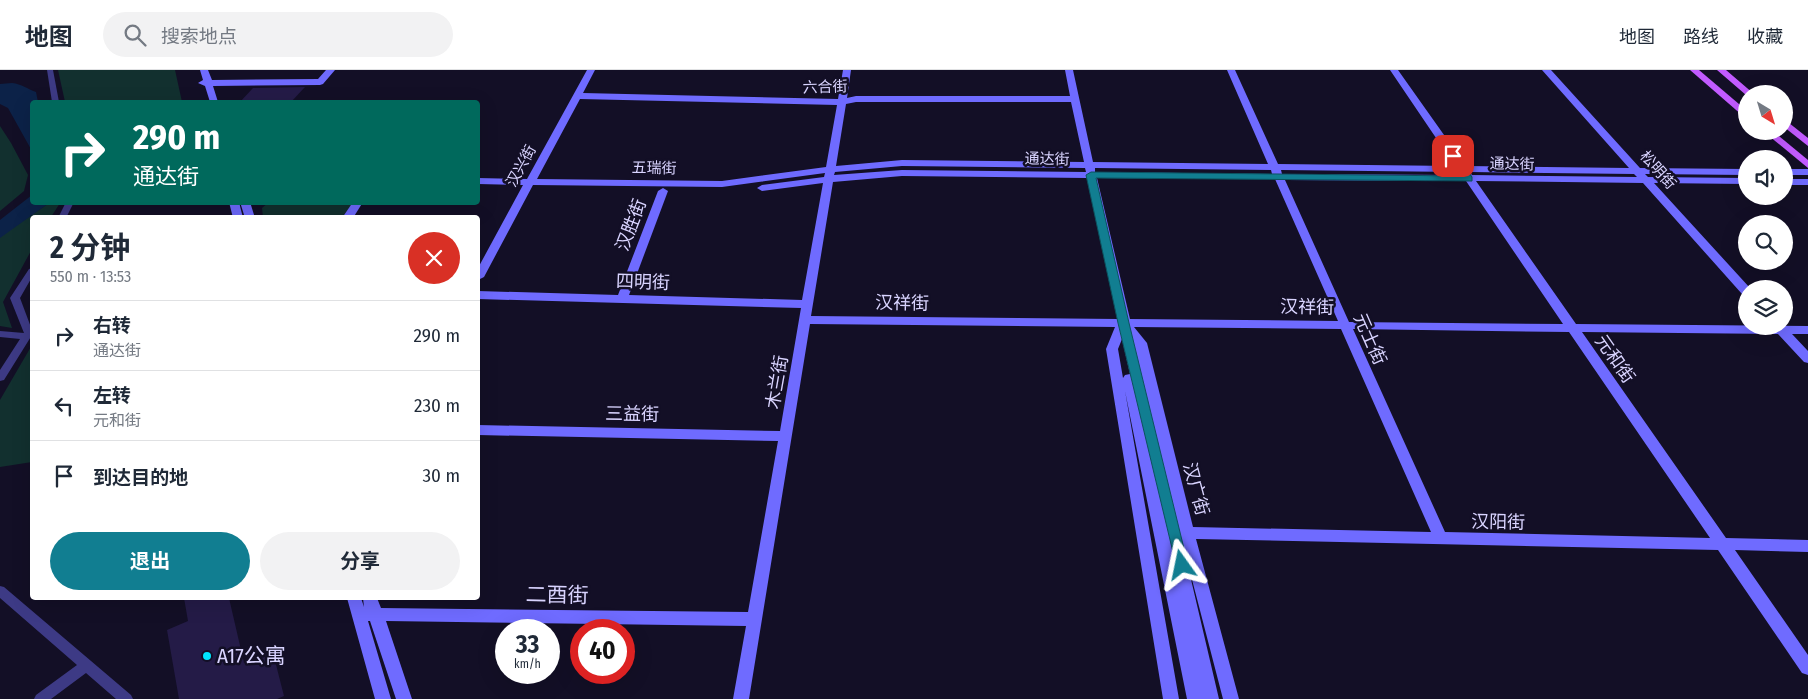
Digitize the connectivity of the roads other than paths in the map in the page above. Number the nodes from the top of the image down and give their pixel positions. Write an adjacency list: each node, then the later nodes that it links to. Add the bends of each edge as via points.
1 (50, 70): 17 (street)
2 (199, 70): 13 (street)
3 (204, 70): 13 (street)
4 (331, 70): 13 (street, via 320,82)
5 (591, 70): 15 (street, 汉兴街)
6 (847, 70): 20 (street, 木兰街)
7 (1069, 70): 16 (street, 汉广街)
8 (1231, 70): 28 (street, 元士街)
9 (1394, 70): 32 (street, 元和街)
10 (1546, 70): 27 (street, 松明街)
11 (1694, 70): 21 (main road)
12 (1721, 70): 14 (main road)
13 (205, 82): 18 (street); 19 (street)
14 (1739, 85)
15 (576, 96): 20 (street, 六合街); 39 (street, 汉兴街)
16 (1075, 99): 20 (street, 六合街, via 856,99); 26 (street, 汉广街)
17 (56, 100)
18 (207, 100)
19 (213, 100)
20 (842, 102): 33 (street, 木兰街)
21 (1738, 107)
22 (1793, 130): 24 (main road)
23 (1778, 140): 25 (main road)
24 (1808, 143)
25 (1808, 166)
26 (1089, 170): 28 (street, 通达街); 33 (street, 通达街); 49 (street, 汉广街)
27 (1638, 171): 29 (street, 通达街); 32 (street, 通达街); 34 (street, 松明街)
28 (1276, 172): 32 (street, 通达街); 50 (street, 元士街)
29 (1738, 172)
30 (1793, 172): 31 (street)
31 (1808, 172)
32 (1466, 174): 34 (street, 通达街); 51 (street, 元和街)
33 (829, 175): 39 (street, 五瑞街, via 722,184); 41 (street, 五瑞街, via 736,190); 47 (street, 木兰街)
34 (1646, 180): 36 (street, 通达街); 44 (street, 松明街)
35 (480, 181): 39 (street, 五瑞街)
36 (1738, 181)
37 (1793, 182): 38 (street)
38 (1808, 182)
39 (528, 186): 40 (street, 五瑞街); 41 (street, 五瑞街); 42 (street, 汉兴街)
40 (480, 188)
41 (663, 190): 46 (street, 汉胜街)
42 (480, 273)
43 (30, 274): 57 (street, via 15,298 29,333)
44 (1738, 282)
45 (480, 295): 46 (street, 四明街)
46 (622, 299): 47 (street, 四明街)
47 (808, 304): 48 (street, 木兰街)
48 (805, 320): 49 (street, 汉祥街); 61 (street, 木兰街)
49 (1123, 323): 50 (street, 汉祥街); 62 (street, 汉广街, via 1142,343); 79 (street, via 1112,349); 80 (street, 汉广街, via 1130,388); 81 (street, 汉广街)
50 (1345, 325): 51 (street, 汉祥街); 63 (street, 元士街)
51 (1572, 328): 52 (street, 汉祥街); 64 (street, 元和街)
52 (1738, 328)
53 (1793, 329): 54 (street, 汉祥街)
54 (1808, 330)
55 (0, 334): 57 (street)
56 (1786, 335): 58 (street)
57 (26, 337): 59 (street)
58 (1808, 359)
59 (0, 378)
60 (480, 430): 61 (street, 三益街)
61 (785, 436): 71 (street, 木兰街)
62 (1188, 533): 63 (street, 汉阳街); 82 (street, 汉广街)
63 (1441, 539): 64 (street, 汉阳街)
64 (1722, 544): 65 (street, 汉阳街); 73 (street, 元和街)
65 (1808, 546)
66 (0, 591): 72 (street)
67 (355, 600): 69 (street)
68 (371, 600): 70 (street)
69 (359, 614): 70 (street, 二酉街); 76 (street)
70 (375, 614): 71 (street, 二酉街); 77 (street)
71 (754, 619): 78 (street, 木兰街)
72 (87, 665): 74 (street); 75 (street)
73 (1808, 668)
74 (41, 699)
75 (126, 699)
76 (383, 699)
77 (404, 699)
78 (741, 699)
79 (1171, 699)
80 (1195, 699)
81 (1211, 699)
82 (1231, 699)

